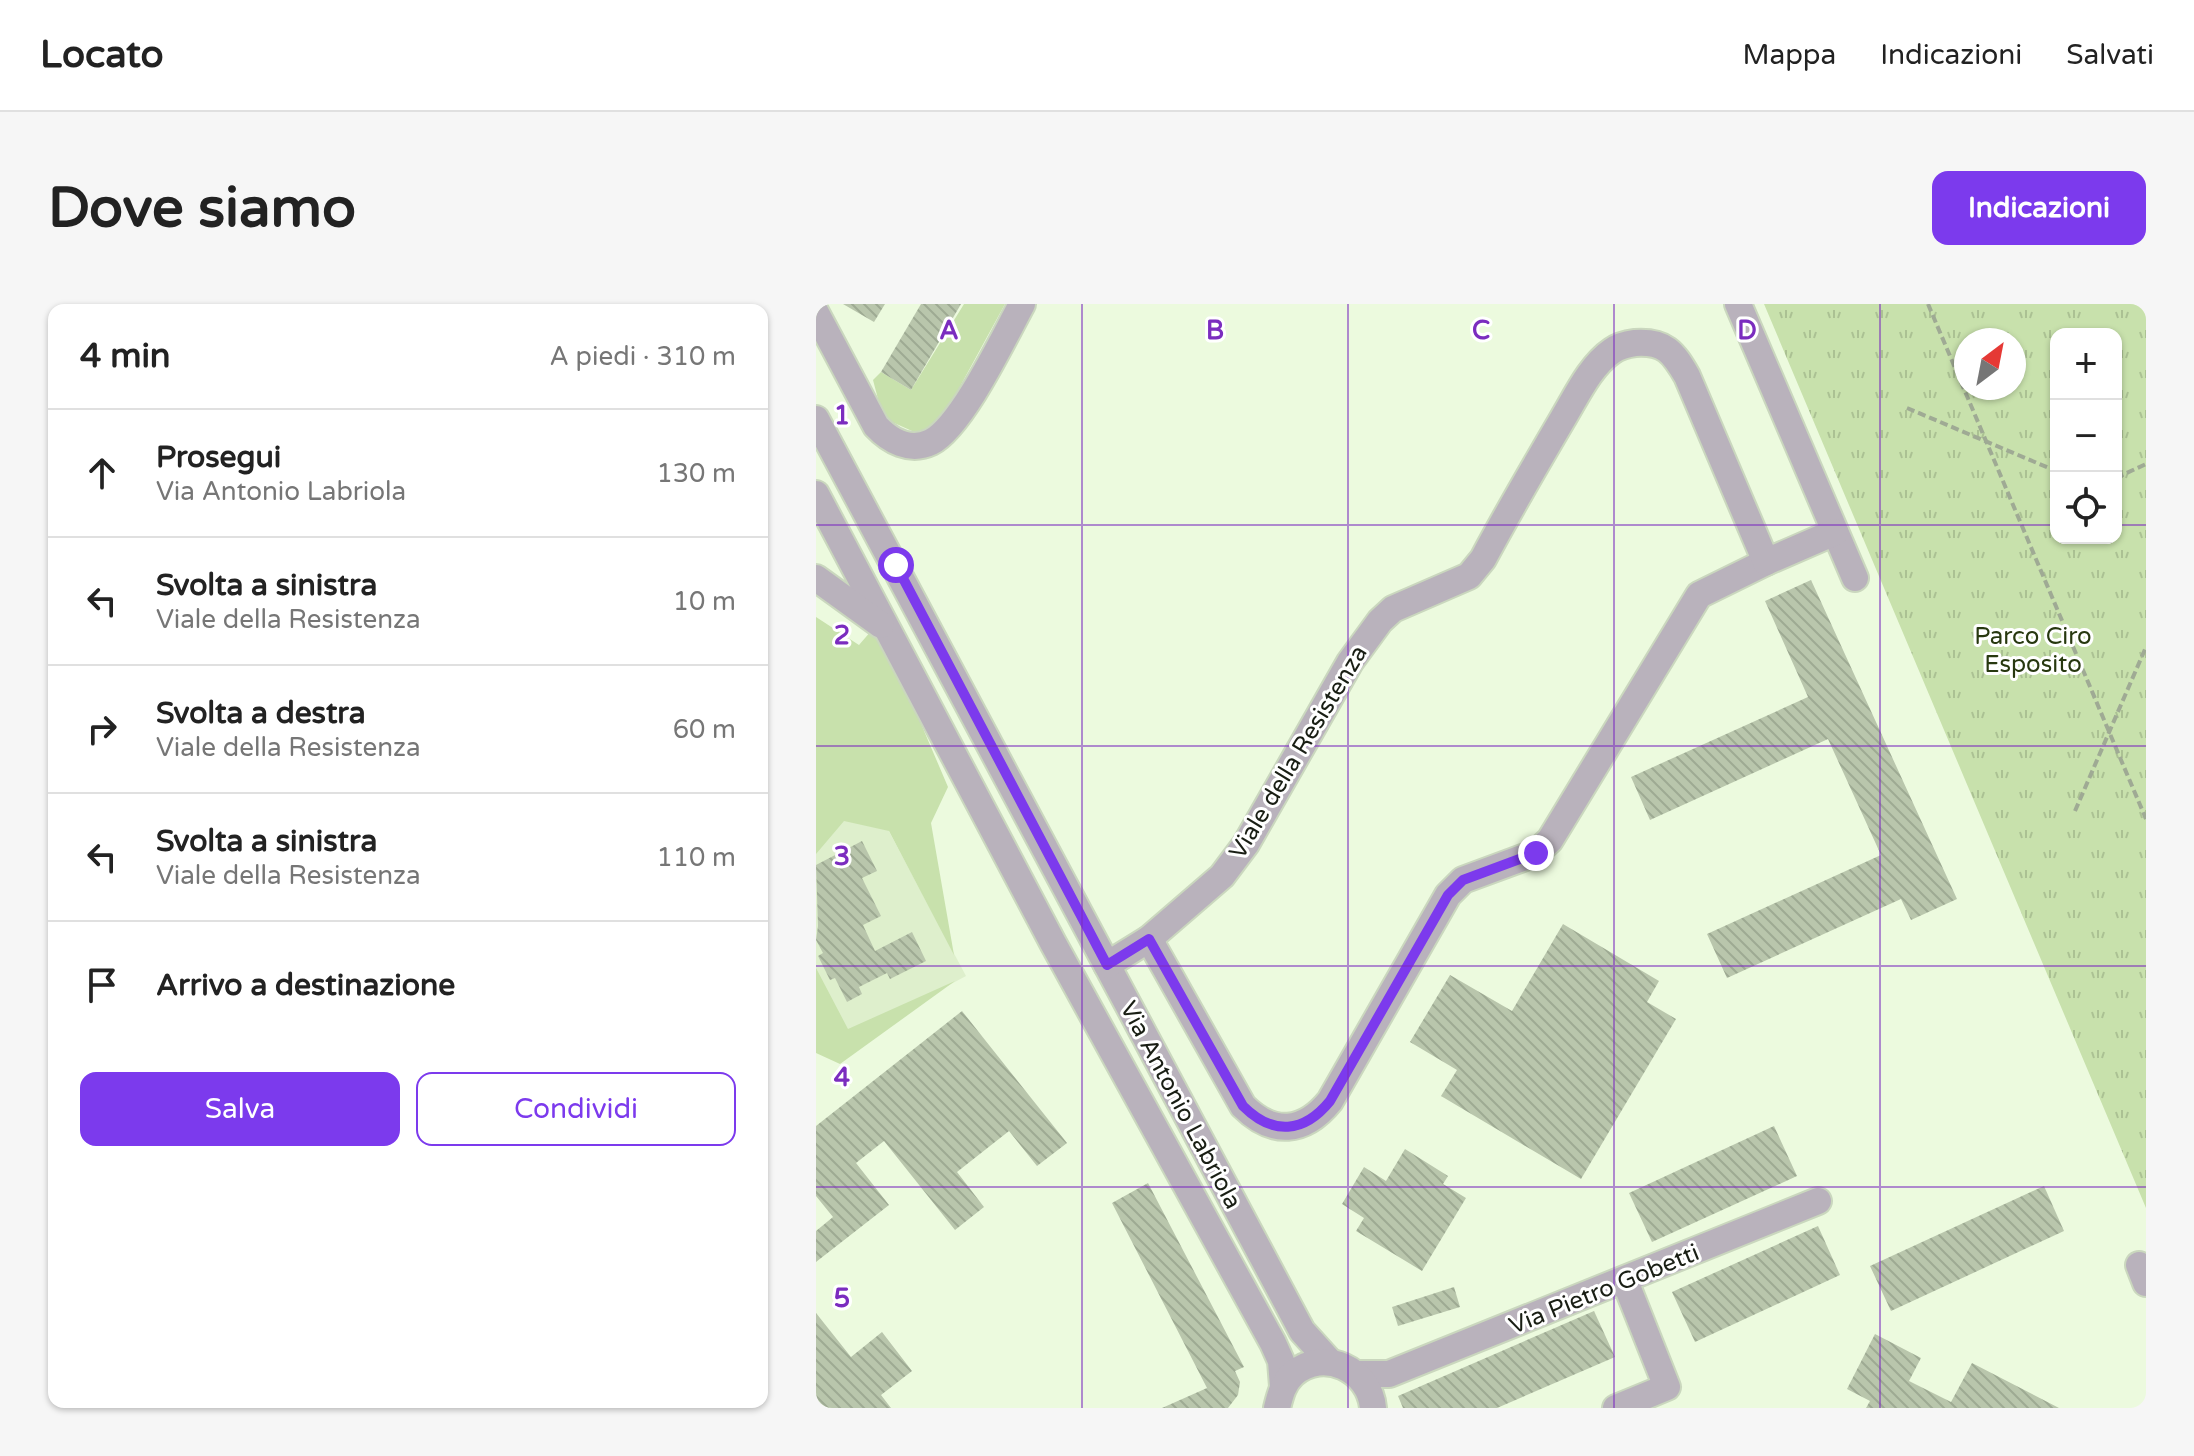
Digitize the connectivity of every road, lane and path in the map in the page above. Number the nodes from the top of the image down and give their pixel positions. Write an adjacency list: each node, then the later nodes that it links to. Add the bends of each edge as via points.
1 (1022, 304): 4 (street, via 940,437 913,446 898,444 876,426)
2 (1738, 304): 12 (street)
3 (1928, 304): 7 (path)
4 (816, 313)
5 (1907, 408): 7 (path)
6 (816, 419): 22 (street, Via Antonio Labriola)
7 (1987, 440): 9 (path); 18 (path)
8 (2146, 464): 10 (path)
9 (2050, 468)
10 (2122, 475)
11 (816, 494): 16 (street, Via Antonio Labriola)
12 (1835, 532): 13 (street); 15 (street)
13 (1766, 562): 21 (street, via 1699,595 1550,840 1536,853 1463,880 1448,895 1319,1114 1288,1127 1255,1118 1243,1106); 21 (street, Viale della Resistenza, via 1676,357 1654,343 1614,349 1581,389 1483,559 1469,576 1393,609 1380,621 1350,662 1246,844 1222,876)
14 (816, 578): 16 (street, Via Antonio Labriola)
15 (1855, 578)
16 (887, 629): 28 (street, Via Antonio Labriola, via 1273,1343 1281,1361)
17 (2146, 647): 18 (path)
18 (2110, 732): 19 (path); 20 (path)
19 (2075, 811)
20 (2146, 819)
21 (1149, 939): 22 (street, Viale della Resistenza)
22 (1107, 965): 25 (street, Via Antonio Labriola, via 1302,1331)
23 (1818, 1201): 24 (street, Via Pietro Gobetti)
24 (1625, 1281): 27 (street, Via Pietro Gobetti); 29 (street)
25 (1330, 1362): 26 (street); 28 (street, via 1307,1365 1293,1374)
26 (1357, 1374): 27 (street, Via Pietro Gobetti); 30 (street, via 1368,1387)
27 (1389, 1374): 30 (street)
28 (1280, 1397)
29 (1670, 1397): 31 (street)
30 (1373, 1406)
31 (1616, 1408)

